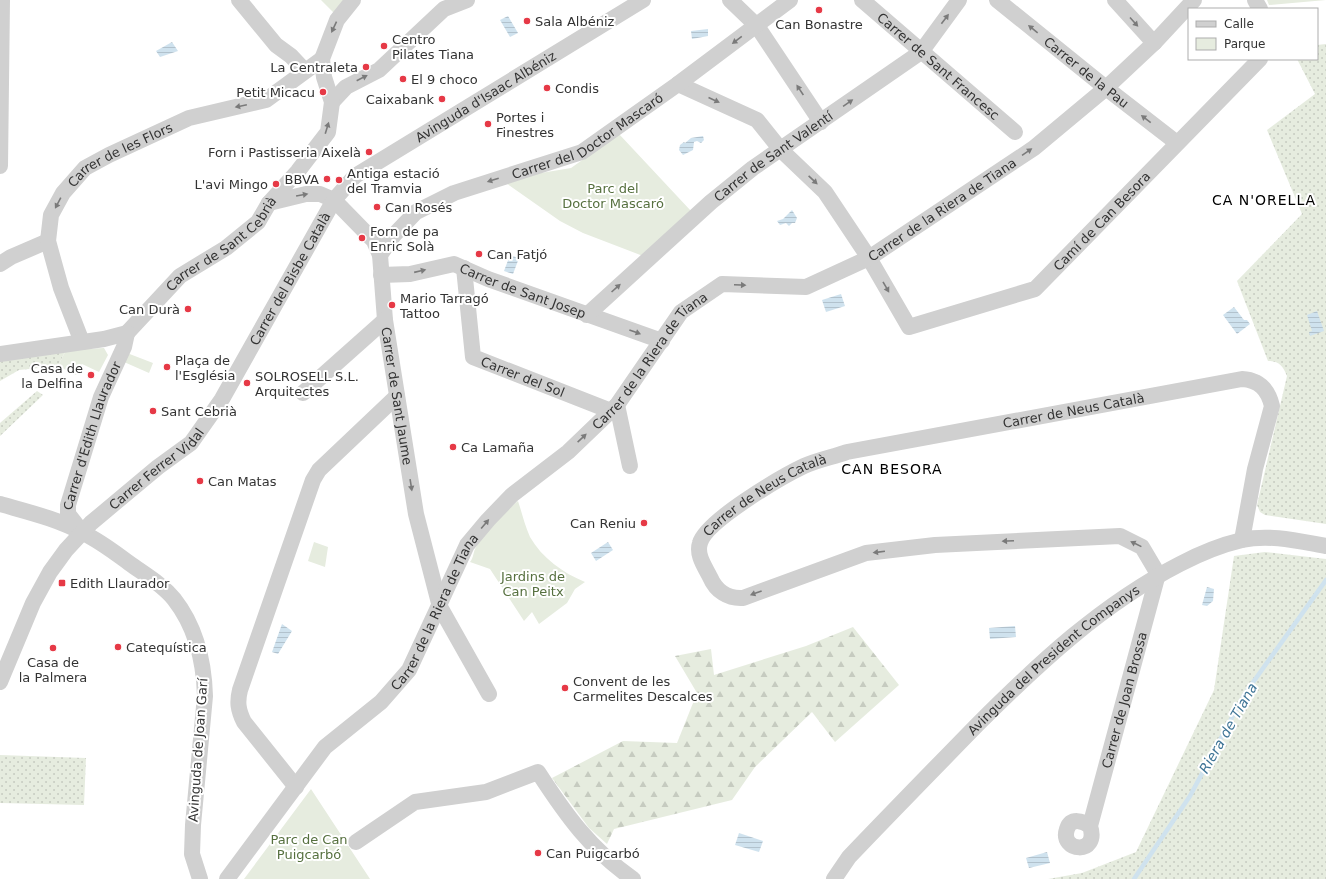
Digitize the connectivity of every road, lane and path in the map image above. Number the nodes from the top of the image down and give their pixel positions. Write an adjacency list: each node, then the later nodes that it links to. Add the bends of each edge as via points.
1 (2, 0): 26 (street)
2 (239, 0): 18 (street, via 276,45)
3 (353, 0): 16 (street, one-way to 16, via 337,20)
4 (467, 0): 21 (street, one-way to 4, via 346,87 379,70 444,9)
5 (643, 0): 27 (street, Avinguda d'Isaac Albéniz, via 355,176)
6 (730, 0): 13 (street)
7 (790, 0): 13 (street, Carrer del Doctor Mascaró)
8 (862, 0): 15 (street, Carrer de Sant Francesc)
9 (959, 0): 15 (street, Carrer de Sant Valentí, one-way to 9)
10 (997, 0): 20 (street, Carrer de la Pau, one-way to 10)
11 (1115, 0): 14 (street, one-way to 14)
12 (1194, 0): 14 (street, Carrer de la Riera de Tiana)
13 (757, 26): 19 (street, Carrer del Doctor Mascaró, one-way to 19); 22 (street, one-way to 13)
14 (1154, 43): 20 (street, Carrer de la Riera de Tiana)
15 (921, 52): 22 (street, Carrer de Sant Valentí, one-way to 15); 23 (street, Carrer de Sant Francesc)
16 (322, 59): 18 (street, Carrer de les Flors); 21 (street, via 324,77)
17 (1259, 60): 24 (street, Camí de Can Besora)
18 (305, 71): 29 (street, Carrer de les Flors, one-way to 29, via 266,100 189,118 85,168 64,193 52,215)
19 (678, 84): 25 (street, one-way to 25, via 757,120); 30 (street, Carrer del Doctor Mascaró, one-way to 30, via 582,152 454,192 416,212 394,235)
20 (1106, 88): 24 (street, Carrer de la Pau, one-way to 20); 31 (street, Carrer de la Riera de Tiana, one-way to 20, via 1034,148)
21 (332, 102): 28 (street, one-way to 21, via 328,132)
22 (821, 122): 25 (street, Carrer de Sant Valentí)
23 (1015, 132)
24 (1176, 143): 31 (street, Camí de Can Besora, one-way to 24, via 909,327 1035,289)
25 (781, 150): 31 (street, one-way to 31, via 825,192); 35 (street, Carrer de Sant Valentí, one-way to 25, via 711,202)
26 (0, 166)
27 (334, 200): 28 (street, Carrer de Sant Cebrià, one-way to 27, via 306,194 320,194); 30 (street, Carrer de Sant Jaume, via 374,241); 43 (street, Carrer del Bisbe Català)
28 (269, 203): 37 (street, Carrer de Sant Cebrià, via 258,222 226,248 180,276)
29 (48, 241): 32 (street); 39 (street, Carrer de les Flors, via 61,288)
30 (380, 255): 34 (street, Carrer de Sant Jaume)
31 (869, 258): 38 (street, Carrer de la Riera de Tiana, one-way to 31, via 681,312 722,284 806,287)
32 (0, 264)
33 (464, 268): 34 (street, Carrer de Sant Josep, one-way to 33, via 410,274 454,264); 35 (street, Carrer de Sant Josep); 44 (street, Carrer del Sol, via 473,357)
34 (381, 275): 36 (street, Carrer de Sant Jaume)
35 (587, 315): 38 (street, Carrer de Sant Josep, one-way to 38)
36 (385, 320): 41 (street); 42 (street, Carrer de Sant Jaume)
37 (127, 333): 39 (street); 47 (street, Carrer d'Edith Llaurador, via 124,347 101,397 68,504 68,514)
38 (662, 341): 44 (street, Carrer de la Riera de Tiana)
39 (82, 342): 40 (street)
40 (0, 354)
41 (303, 393)
42 (397, 396): 51 (street, Carrer de Sant Jaume, one-way to 51, via 416,514); 54 (street, via 319,470 312,480 240,690 238,711 244,722)
43 (222, 399): 47 (street, Carrer Ferrer Vidal, via 191,443 158,466)
44 (614, 408): 45 (street); 51 (street, Carrer de la Riera de Tiana, one-way to 44, via 467,546 488,520 512,496 568,452)
45 (630, 466)
46 (0, 504): 47 (street, Avinguda de Joan Garí, via 36,514)
47 (82, 532): 52 (street, via 42,585); 57 (street, Avinguda de Joan Garí, via 99,541 164,589 174,599 197,641 205,678 205,696)
48 (1242, 540): 49 (street, Avinguda del President Companys, via 1268,537); 50 (street, Avinguda del President Companys, via 1199,555); 50 (street, Carrer de Neus Català, one-way to 48, via 1142,547 1120,536 935,545 866,553 743,598 733,598 721,592 712,583 699,552 703,536 717,522 759,491 804,466 847,452 1242,379 1262,385 1270,396 1272,406 1255,469)
49 (1326, 546)
50 (1158, 574): 55 (street, Carrer de Joan Brossa); 62 (street, Avinguda del President Companys, via 1076,632 1017,686 854,852)
51 (440, 607): 53 (street, Carrer de Sant Jaume); 54 (street, Carrer de la Riera de Tiana, via 409,670 381,702 325,747)
52 (0, 682)
53 (489, 694)
54 (296, 787): 60 (street, Carrer de la Riera de Tiana)
55 (1090, 826)
56 (356, 842): 61 (street, via 415,802 486,792 538,772 582,835)
57 (192, 854): 58 (street, Avinguda de Joan Garí); 59 (street, Avinguda de Joan Garí)
58 (188, 879)
59 (200, 879)
60 (228, 879)
61 (633, 879)
62 (834, 879)

